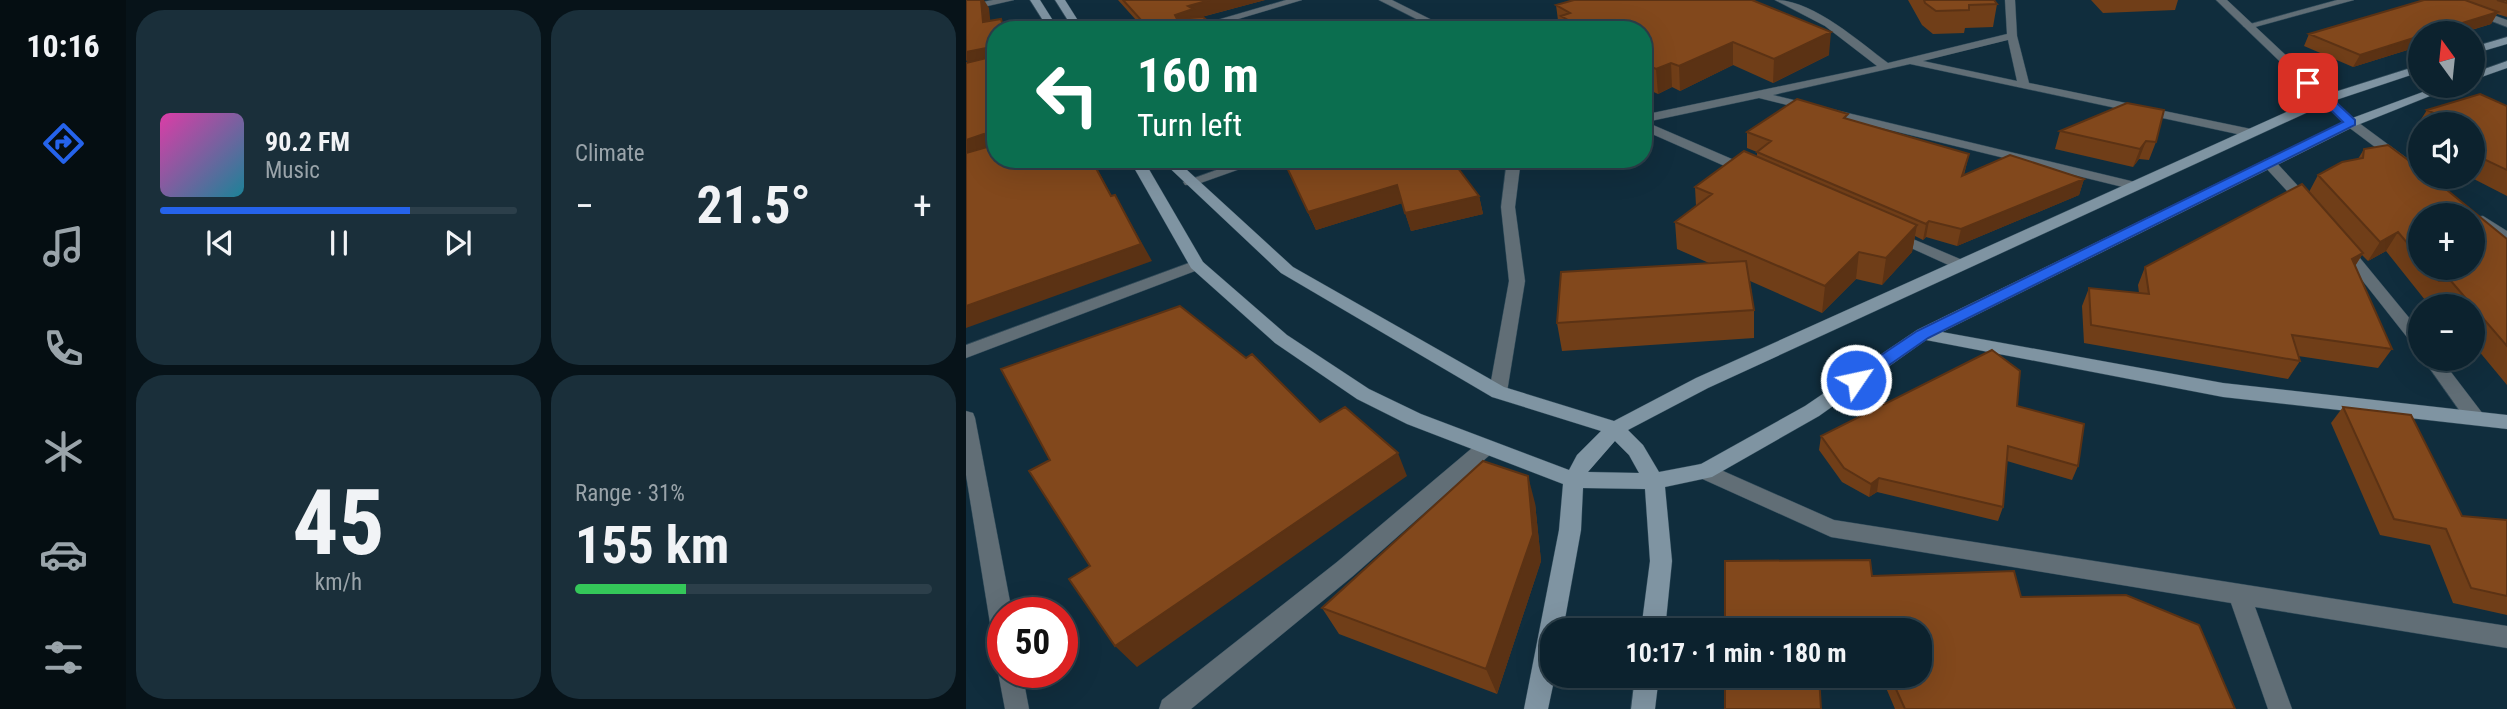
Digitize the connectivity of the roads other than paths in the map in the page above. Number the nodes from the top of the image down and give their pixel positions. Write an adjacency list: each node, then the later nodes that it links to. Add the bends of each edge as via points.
1 (1009, 0): 11 (street)
2 (1035, 0): 12 (main road)
3 (1060, 0): 13 (main road)
4 (1297, 0): 14 (street)
5 (1384, 0): 15 (street)
6 (1780, 0): 23 (street, via 1829,24)
7 (2010, 0): 18 (street)
8 (2221, 0): 17 (street)
9 (2350, 0): 17 (street)
10 (2442, 0): 16 (street)
11 (966, 8)
12 (1048, 21)
13 (1073, 21)
14 (1221, 21)
15 (1428, 21)
16 (2507, 24)
17 (2248, 26): 29 (street)
18 (2012, 36): 21 (street); 26 (street)
19 (2507, 40): 20 (main road)
20 (2485, 47)
21 (1908, 62): 23 (street); 26 (street)
22 (2507, 64): 25 (main road)
23 (1886, 67): 27 (street)
24 (2408, 72): 29 (main road)
25 (2485, 72)
26 (2025, 86): 33 (street)
27 (1757, 95): 30 (street); 42 (street)
28 (2417, 98): 31 (main road)
29 (2326, 99): 31 (street); 33 (main road)
30 (1652, 117)
31 (2351, 123): 34 (main road); 35 (street)
32 (1652, 129): 40 (street)
33 (2251, 133): 42 (main road)
34 (2269, 163): 48 (street); 49 (main road)
35 (2408, 165)
36 (1141, 168): 46 (main road)
37 (1176, 168): 41 (main road)
38 (1233, 168): 41 (street)
39 (1513, 168): 52 (street, via 1508,207 1517,281)
40 (1758, 176)
41 (1190, 182): 52 (main road, via 1287,270)
42 (2135, 186): 47 (main road)
43 (2485, 222): 45 (street)
44 (1885, 231): 47 (street)
45 (2507, 238)
46 (1197, 265): 50 (street); 57 (main road, via 1325,372 1414,419)
47 (1961, 265): 56 (main road)
48 (2408, 327)
49 (1923, 334): 54 (main road, via 2223,390); 58 (main road, via 1812,411)
50 (966, 352)
51 (2441, 371): 54 (street)
52 (1498, 392): 56 (main road)
53 (966, 418): 62 (street)
54 (2476, 419): 55 (main road)
55 (2507, 422)
56 (1614, 428): 59 (main road, via 1584,459); 60 (main road, via 1636,450)
57 (1485, 448): 59 (main road); 68 (street, via 1345,569)
58 (1705, 471): 60 (main road); 61 (street, via 1831,528)
59 (1573, 480): 60 (main road); 69 (main road, via 1570,530)
60 (1654, 481): 63 (main road, via 1661,561)
61 (2239, 594): 64 (street); 71 (street)
62 (997, 597)
63 (1654, 618)
64 (2507, 637)
65 (1013, 688): 67 (street)
66 (1646, 688): 70 (main road)
67 (1017, 709)
68 (1171, 709)
69 (1536, 709)
70 (1643, 709)
71 (2280, 709)

